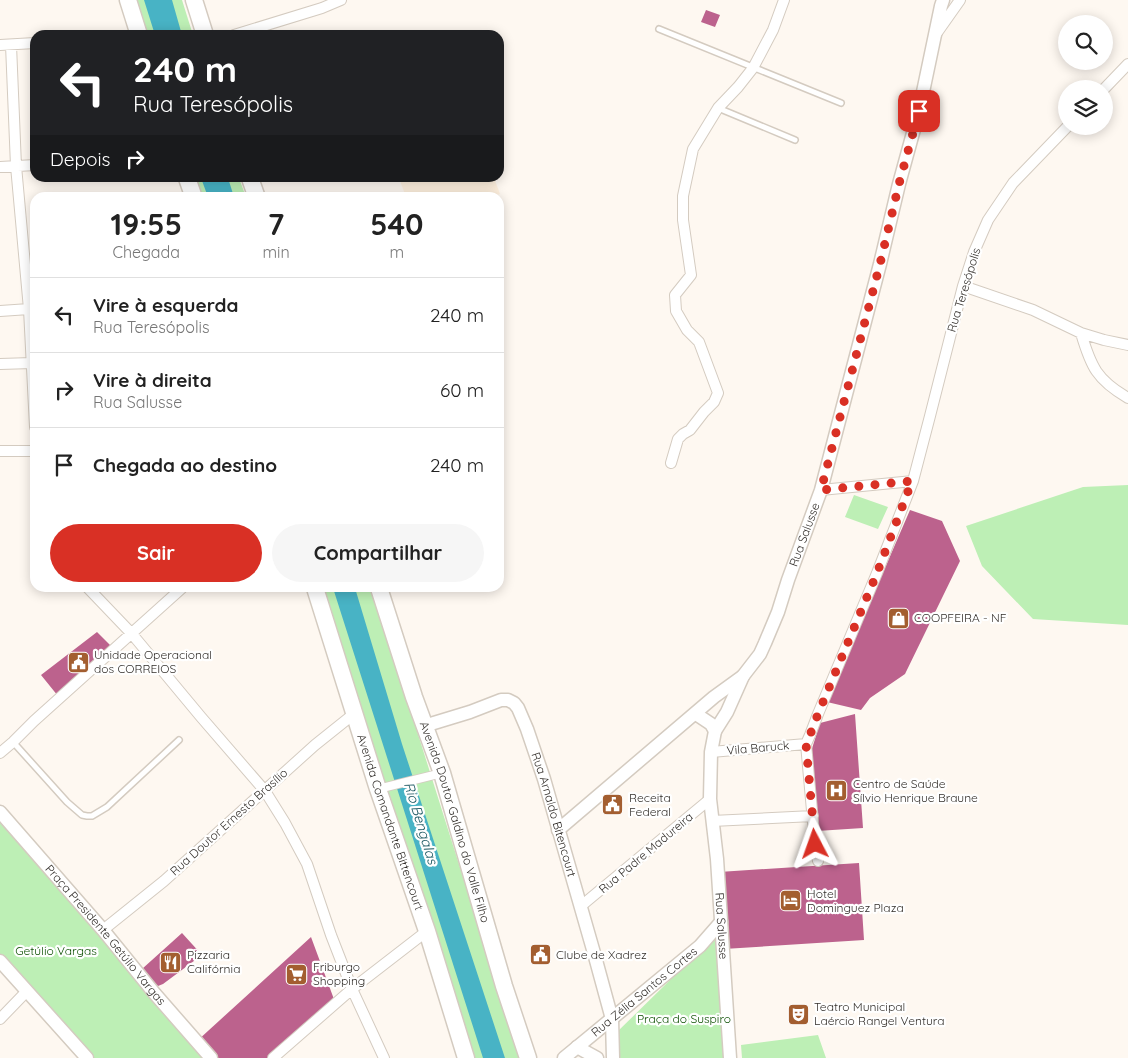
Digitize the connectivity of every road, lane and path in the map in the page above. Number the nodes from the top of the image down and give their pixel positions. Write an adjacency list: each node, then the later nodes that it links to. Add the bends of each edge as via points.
1 (128, 0): 8 (main road)
2 (194, 0): 9 (main road)
3 (341, 0): 10 (street)
4 (784, 0): 16 (street)
5 (943, 0): 11 (street, Rua Salusse)
6 (960, 0): 11 (street)
7 (659, 29): 16 (lane)
8 (138, 30)
9 (203, 30)
10 (250, 30)
11 (935, 35): 38 (street, Rua Salusse, via 919,111)
12 (30, 43): 13 (street)
13 (11, 45): 14 (street); 23 (street)
14 (0, 46)
15 (1128, 64): 17 (street)
16 (753, 68): 18 (lane); 19 (street)
17 (1113, 80)
18 (841, 103)
19 (718, 108): 21 (lane); 36 (street, via 693,149 683,196 691,274 675,295 676,311 686,330 699,342 718,393 690,430 678,439)
20 (1059, 135): 25 (street, Rua Teresópolis, via 1012,182 988,220)
21 (795, 140)
22 (30, 165): 23 (street)
23 (16, 166): 24 (street); 26 (street)
24 (0, 167)
25 (963, 286): 29 (street, via 1032,310); 37 (street, Rua Teresópolis)
26 (29, 309): 27 (street); 28 (street)
27 (0, 311)
28 (30, 316)
29 (1081, 333): 30 (street); 33 (street, via 1096,373 1106,384)
30 (1128, 345)
31 (30, 363): 32 (street)
32 (0, 364)
33 (1128, 398)
34 (30, 450): 35 (street)
35 (0, 451)
36 (671, 464)
37 (912, 481): 38 (street); 51 (street, Rua Teresópolis)
38 (821, 490): 44 (street, Rua Salusse, via 778,612 760,654)
39 (92, 592): 43 (street)
40 (178, 592): 43 (street)
41 (317, 592): 45 (main road, Avenida Comandante Bittencourt)
42 (380, 592): 47 (main road, Avenida Doutor Galdino do Valle Filho)
43 (132, 634): 50 (street); 56 (street)
44 (743, 676): 46 (street); 48 (street)
45 (355, 713): 55 (main road, Avenida Comandante Bittencourt); 56 (street, Rua Doutor Ernesto Brasílio)
46 (696, 714): 48 (street, via 711,724); 61 (street)
47 (424, 726): 54 (main road, Avenida Doutor Galdino do Valle Filho); 61 (street, Rua Arnaldo Bitencourt, via 501,700 514,703 527,729)
48 (715, 731): 52 (street, Rua Salusse)
49 (179, 740): 50 (lane, via 108,807 92,816 76,811)
50 (13, 742): 53 (street)
51 (806, 744): 52 (street, Vila Baruck); 59 (street, Rua Teresópolis)
52 (711, 752): 57 (street, Rua Salusse)
53 (0, 753)
54 (442, 773): 55 (street); 78 (main road, Avenida Doutor Galdino do Valle Filho)
55 (378, 789): 66 (main road, Avenida Comandante Bittencourt)
56 (265, 791): 65 (street, Rua Doutor Ernesto Brasílio, via 164,881); 68 (street, via 307,864)
57 (710, 799): 60 (street, Rua Salusse); 63 (street, Rua Padre Madureira)
58 (0, 812): 65 (street, Praça Presidente Getúlio Vargas)
59 (813, 816): 60 (street); 62 (street, Rua Teresópolis)
60 (712, 821): 64 (street, Rua Salusse)
61 (558, 830): 63 (street, Rua Arnaldo Bitencourt)
62 (818, 861)
63 (581, 906): 71 (street, Rua Arnaldo Bitencourt)
64 (721, 922): 71 (street, Rua Zélia Santos Cortes, via 700,946); 82 (street, Rua Salusse)
65 (103, 930): 74 (street, Praça Presidente Getúlio Vargas)
66 (427, 930): 68 (street); 77 (main road, Avenida Comandante Bittencourt)
67 (0, 961): 69 (street)
68 (352, 989): 75 (street); 76 (street)
69 (27, 991): 70 (street); 73 (street)
70 (0, 1019)
71 (612, 1019): 72 (street, Rua Zélia Santos Cortes); 81 (street, Rua Arnaldo Bitencourt)
72 (577, 1047): 79 (street, Rua Zélia Santos Cortes); 80 (street)
73 (87, 1058)
74 (211, 1058)
75 (273, 1058)
76 (384, 1058)
77 (466, 1058)
78 (528, 1058)
79 (564, 1058)
80 (597, 1058)
81 (613, 1058)
82 (730, 1058)

